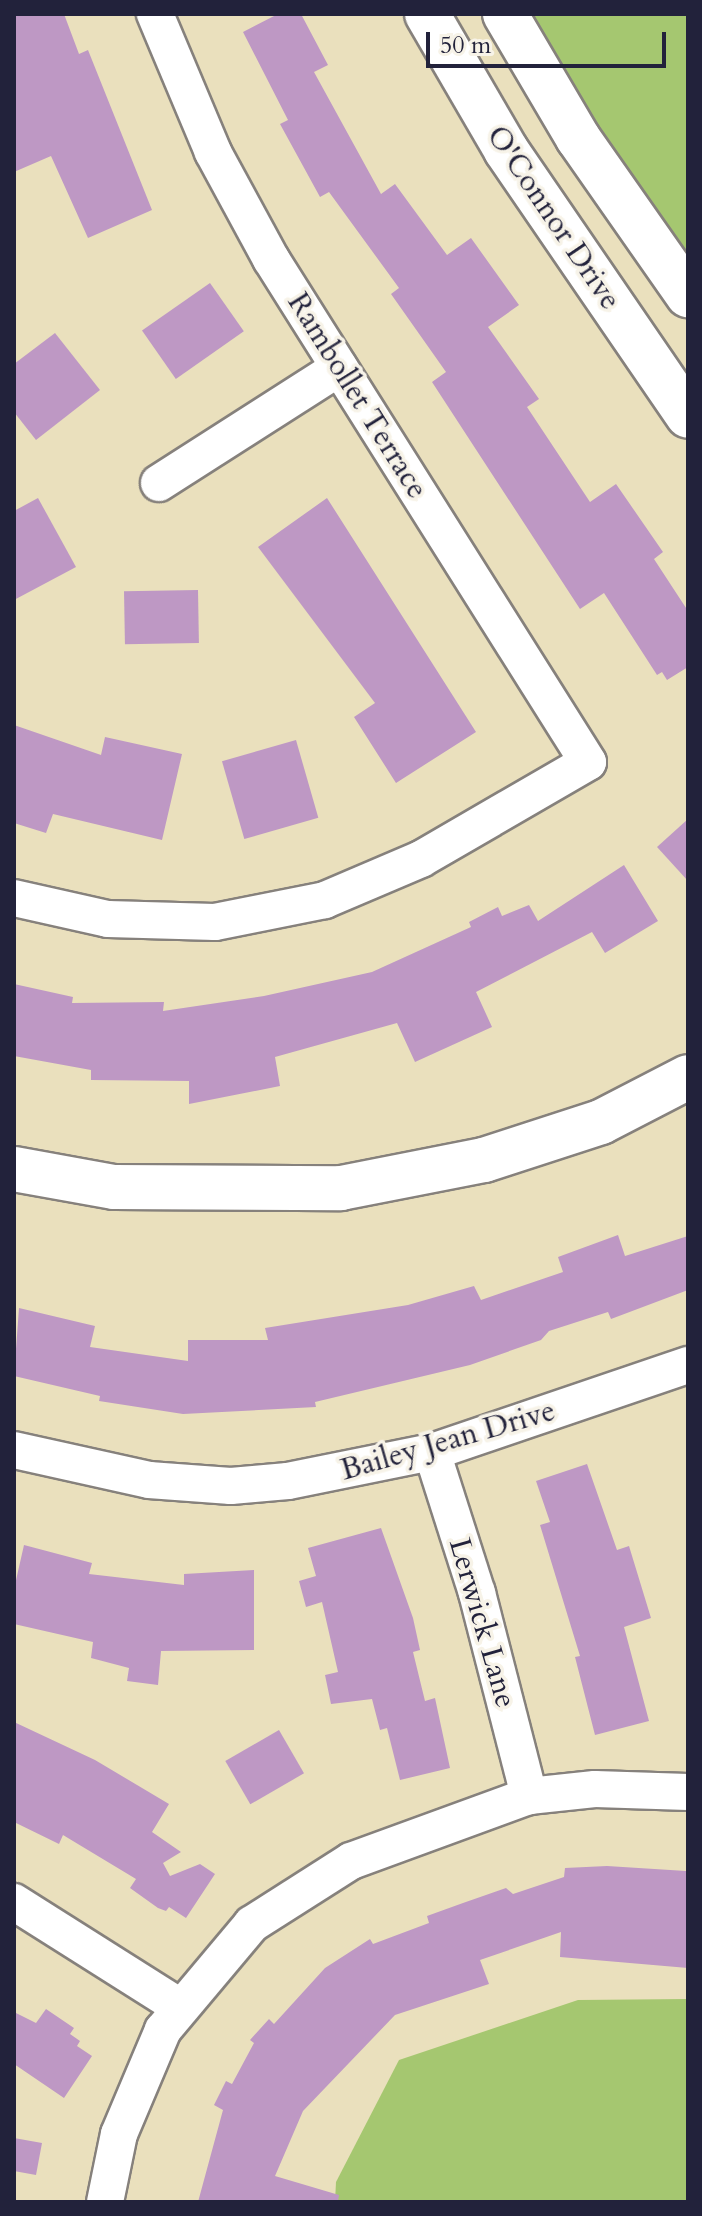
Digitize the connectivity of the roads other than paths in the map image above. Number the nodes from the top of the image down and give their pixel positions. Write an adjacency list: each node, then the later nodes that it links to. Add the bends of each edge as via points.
1 (155, 14): 5 (street, Rambollet Terrace, via 213,152)
2 (427, 14): 6 (main road, O'Connor Drive, via 506,150)
3 (505, 14): 4 (main road, via 578,138)
4 (688, 295)
5 (339, 368): 7 (street); 8 (street, Rambollet Terrace, via 588,762 421,859 325,900 215,922 108,919)
6 (688, 416)
7 (159, 483)
8 (14, 898)
9 (688, 1077): 10 (main road, via 601,1122 484,1160 341,1188 114,1187)
10 (14, 1169)
11 (688, 1365): 13 (street, Bailey Jean Drive)
12 (14, 1450): 13 (street, Bailey Jean Drive, via 94,1471 231,1486 346,1473)
13 (432, 1452): 15 (street, Lerwick Lane, via 477,1593)
14 (688, 1792): 15 (street, via 595,1789)
15 (529, 1796): 17 (street, via 351,1861 252,1924)
16 (14, 1902): 17 (street)
17 (180, 2007): 18 (street, via 138,2081 119,2134)
18 (105, 2202)

